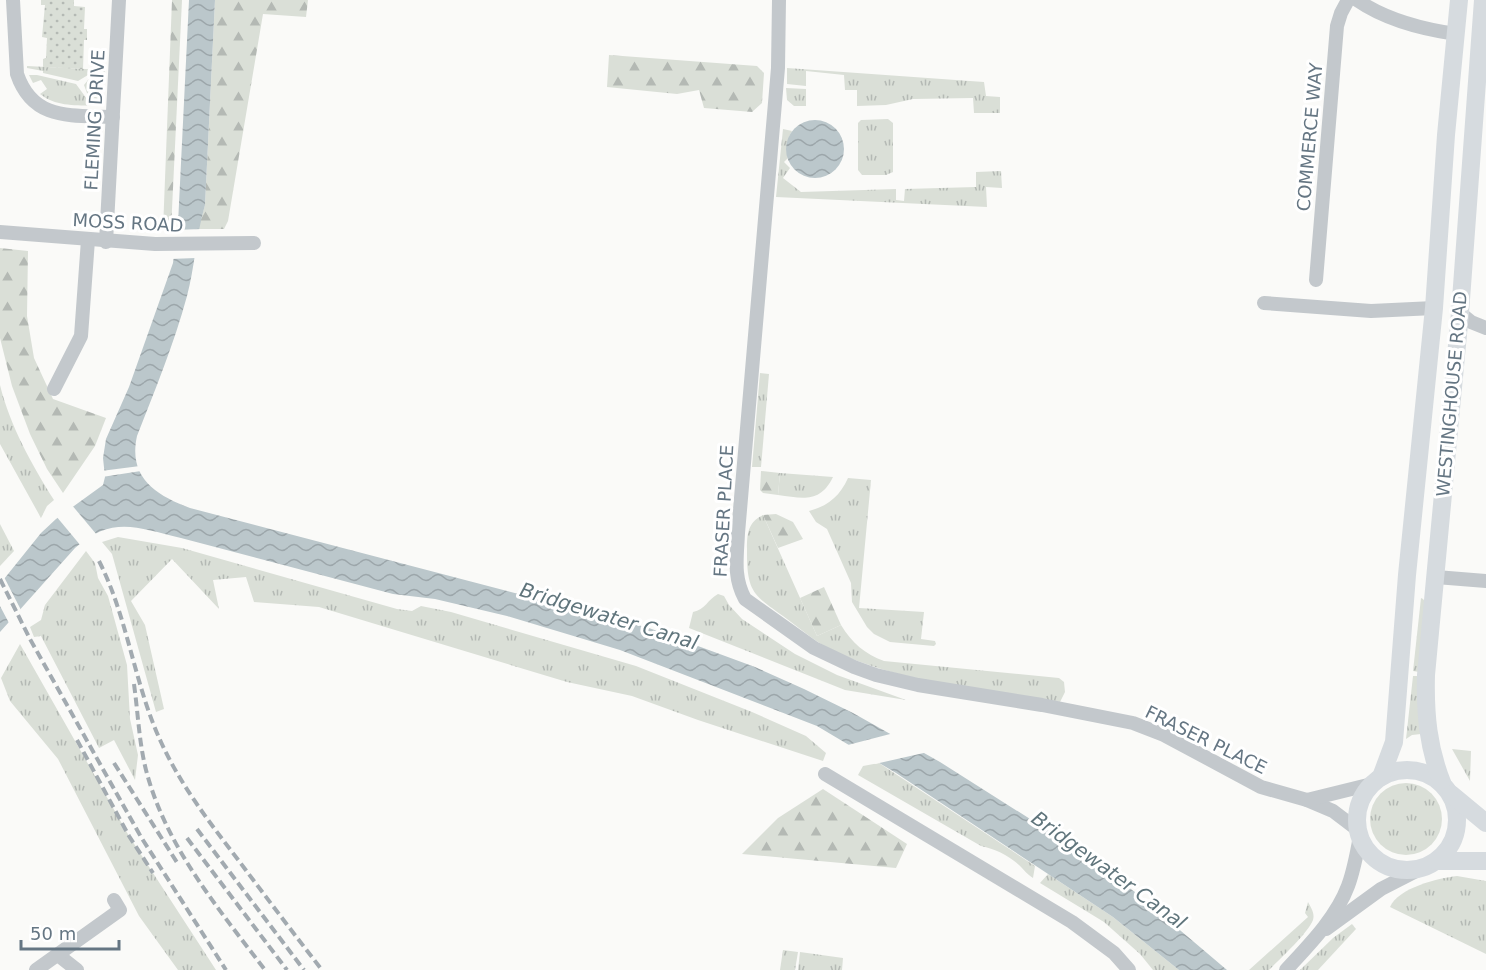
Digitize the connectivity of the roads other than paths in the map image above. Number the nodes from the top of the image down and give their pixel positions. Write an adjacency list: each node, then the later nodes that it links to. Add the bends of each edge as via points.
1 (13, 0): 10 (street, via 16,74 31,101 57,113)
2 (118, 0): 10 (street, FLEMING DRIVE)
3 (779, 0): 27 (street, FRASER PLACE, via 778,68 738,533 738,587 745,599 814,648 854,667 907,683 1133,723 1164,735 1261,787)
4 (1348, 0): 15 (street, COMMERCE WAY, via 1337,26)
5 (1357, 0): 8 (street, via 1405,23)
6 (1459, 0): 8 (street, WESTINGHOUSE ROAD)
7 (1484, 0): 9 (street, WESTINGHOUSE ROAD)
8 (1456, 34): 9 (street); 17 (street, WESTINGHOUSE ROAD)
9 (1483, 36): 18 (street, WESTINGHOUSE ROAD)
10 (113, 117): 13 (street, FLEMING DRIVE)
11 (0, 232): 12 (street, MOSS ROAD)
12 (88, 240): 13 (street, MOSS ROAD); 20 (street, via 81,336 54,372)
13 (106, 242): 14 (street, MOSS ROAD)
14 (254, 243)
15 (1316, 280)
16 (1264, 303): 17 (street, via 1371,311)
17 (1434, 308): 18 (street); 21 (street, WESTINGHOUSE ROAD)
18 (1460, 313): 19 (street); 22 (street, WESTINGHOUSE ROAD)
19 (1486, 328)
20 (54, 389)
21 (1407, 575): 22 (street); 25 (street, WESTINGHOUSE ROAD, via 1394,742)
22 (1436, 577): 23 (street); 26 (street, WESTINGHOUSE ROAD, via 1425,706 1428,738)
23 (1486, 581)
24 (825, 774): 37 (street, via 1072,922 1114,953)
25 (1376, 781): 26 (street, via 1391,772 1413,770 1424,772); 27 (street, FRASER PLACE); 29 (street, via 1359,806)
26 (1446, 789): 28 (street); 31 (street, via 1457,813 1455,835 1444,854)
27 (1307, 800): 29 (street, FRASER PLACE, via 1333,811)
28 (1486, 823)
29 (1359, 833): 31 (street, via 1368,851 1385,865 1408,870); 33 (street, via 1347,889)
30 (1486, 861): 31 (street)
31 (1428, 865): 33 (street, via 1382,889)
32 (114, 900): 34 (street, via 120,910)
33 (1317, 935): 38 (street)
34 (58, 955): 35 (street); 36 (street)
35 (36, 970)
36 (77, 970)
37 (1129, 970)
38 (1286, 970)

